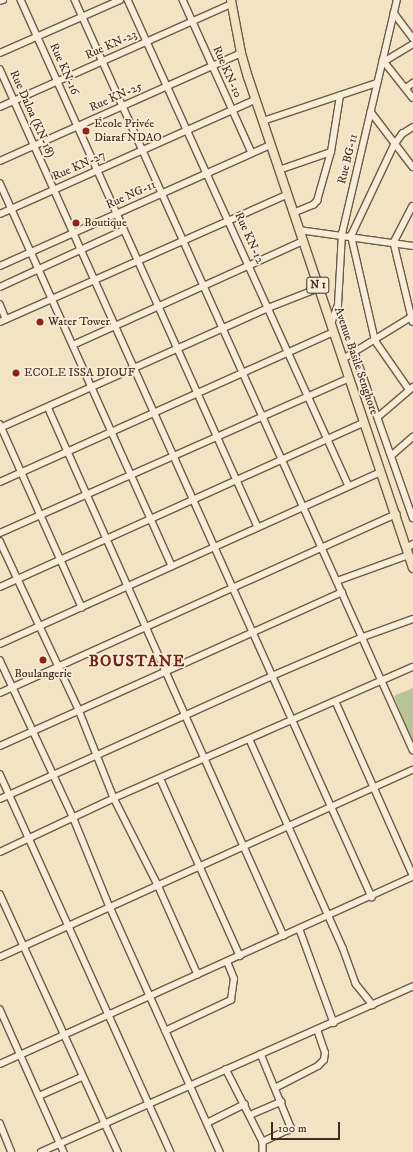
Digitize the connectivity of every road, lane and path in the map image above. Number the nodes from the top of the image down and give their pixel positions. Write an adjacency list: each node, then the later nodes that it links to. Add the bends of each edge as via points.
1 (3, 0): 8 (street)
2 (21, 0): 13 (street, Rue KN-16)
3 (76, 0): 11 (street)
4 (120, 0): 11 (street)
5 (128, 0): 15 (street, Rue KN-12)
6 (183, 0): 12 (street, Rue KN-10)
7 (397, 0): 10 (street, Rue BG-11)
8 (0, 1)
9 (231, 2): 12 (street, Rue KN-23); 18 (highway, Avenue Basile Senghore / N 1)
10 (394, 13): 14 (street); 19 (street, Rue BG-11)
11 (83, 17): 13 (street); 20 (street)
12 (192, 21): 15 (street, Rue KN-23); 21 (street, Rue KN-10)
13 (38, 37): 17 (street); 23 (street, Rue KN-16)
14 (413, 38)
15 (147, 41): 20 (street, Rue KN-23); 26 (street, Rue KN-12)
16 (413, 44): 19 (street)
17 (0, 53)
18 (241, 53): 21 (street, Rue KN-25); 30 (highway, Avenue Basile Senghore / N 1)
19 (384, 60): 24 (street, Rue BG-11); 27 (street)
20 (103, 61): 23 (street, Rue KN-23); 32 (street)
21 (212, 66): 26 (street, Rue KN-25); 34 (street, Rue KN-10)
22 (0, 69): 31 (street, Rue Daloa (KN-18))
23 (57, 81): 31 (street, Rue KN-23); 37 (street, Rue KN-16)
24 (377, 83): 28 (street); 35 (street, Rue BG-11)
25 (413, 83): 27 (street)
26 (167, 86): 32 (street, Rue KN-25); 39 (street, Rue KN-12)
27 (406, 88): 29 (street)
28 (340, 96): 36 (street); 44 (street)
29 (413, 98)
30 (255, 100): 34 (street, Rue KN-27); 36 (highway, Avenue Basile Senghore / N 1)
31 (14, 101): 33 (street, Rue KN-23); 42 (street, Rue Daloa (KN-18))
32 (123, 106): 37 (street, Rue KN-25); 43 (street)
33 (0, 107)
34 (232, 110): 39 (street, Rue KN-27); 45 (street, Rue KN-10)
35 (370, 112): 41 (street); 64 (street, Rue BG-11)
36 (263, 121): 40 (highway, Avenue Basile Senghore / N 1)
37 (77, 126): 42 (street, Rue KN-25); 48 (street, Rue KN-16)
38 (413, 127): 41 (street, via 402,134)
39 (187, 130): 43 (street, Rue KN-27); 50 (street, Rue KN-12)
40 (270, 145): 45 (street, Rue NG-11); 49 (highway, Avenue Basile Senghore / N 1)
41 (394, 145): 47 (street); 65 (street)
42 (34, 146): 46 (street, Rue KN-25); 52 (street, Rue Daloa (KN-18))
43 (142, 150): 48 (street, Rue KN-27); 53 (street)
44 (331, 152): 49 (street); 57 (street, via 317,201)
45 (252, 153): 50 (street, Rue NG-11)
46 (0, 161)
47 (413, 167)
48 (97, 170): 52 (street, Rue KN-27); 59 (street, Rue KN-16)
49 (279, 170): 54 (highway, Avenue Basile Senghore / N 1)
50 (207, 173): 53 (street, Rue NG-11); 60 (street, Rue KN-12)
51 (0, 183): 56 (street)
52 (54, 190): 56 (street, Rue KN-27); 63 (street, Rue Daloa (KN-18))
53 (162, 193): 59 (street, Rue NG-11); 66 (street)
54 (287, 194): 57 (highway, Avenue Basile Senghore / N 1); 60 (street)
55 (413, 206): 68 (street)
56 (12, 209): 58 (street, Rue KN-27); 71 (street)
57 (293, 212): 62 (highway, Avenue Basile Senghore / N 1)
58 (0, 214)
59 (116, 214): 61 (street, Rue KN-16); 63 (street, Rue NG-11)
60 (228, 221): 66 (street); 73 (street, Rue KN-12)
61 (124, 230): 70 (street); 72 (street, Rue KN-16)
62 (300, 230): 64 (street); 67 (highway, Avenue Basile Senghore / N 1)
63 (73, 233): 70 (street, Rue Daloa (KN-18)); 71 (street, Rue NG-11)
64 (342, 234): 65 (street); 89 (street, Rue BG-11, via 338,305)
65 (351, 236): 68 (street); 90 (street)
66 (184, 240): 72 (street); 77 (street)
67 (303, 241): 73 (street); 79 (highway, Avenue Basile Senghore / N 1)
68 (394, 243): 69 (street); 84 (street)
69 (413, 246)
70 (80, 250): 75 (street); 76 (street, Rue Daloa (KN-18))
71 (31, 252): 74 (street, Rue NG-11); 75 (street)
72 (138, 261): 76 (street); 82 (street, Rue KN-16)
73 (249, 265): 77 (street); 83 (street, Rue KN-12)
74 (0, 266)
75 (38, 268): 78 (street); 80 (street)
76 (94, 280): 80 (street); 87 (street, Rue Daloa (KN-18))
77 (204, 285): 82 (street); 88 (street)
78 (0, 287)
79 (319, 288): 83 (street); 89 (highway, Avenue Basile Senghore / N 1)
80 (52, 299): 85 (street); 91 (street)
81 (0, 304): 85 (street)
82 (158, 306): 87 (street); 92 (street, Rue KN-16)
83 (268, 308): 88 (street); 93 (street, Rue KN-12)
84 (412, 318): 90 (street)
85 (6, 319): 86 (street)
86 (0, 322)
87 (115, 326): 91 (street); 96 (street, Rue Daloa (KN-18))
88 (223, 328): 92 (street); 97 (street)
89 (333, 328): 93 (street); 95 (highway, Avenue Basile Senghore / N 1)
90 (375, 341): 94 (street); 100 (street)
91 (73, 344): 99 (street)
92 (177, 348): 96 (street); 101 (street, Rue KN-16)
93 (288, 352): 97 (street); 102 (street, Rue KN-12)
94 (355, 353): 95 (street); 106 (street)
95 (342, 359): 98 (highway, Avenue Basile Senghore / N 1)
96 (134, 368): 99 (street); 104 (street, Rue Daloa (KN-18))
97 (243, 372): 101 (street); 105 (street)
98 (349, 378): 102 (street); 107 (highway, Avenue Basile Senghore / N 1)
99 (92, 387): 103 (street); 109 (street)
100 (411, 388): 106 (street)
101 (197, 393): 104 (street); 110 (street, Rue KN-16)
102 (308, 396): 105 (street); 112 (street, Rue KN-12)
103 (48, 407): 108 (street); 113 (street)
104 (154, 413): 109 (street); 114 (street, Rue Daloa (KN-18))
105 (263, 416): 110 (street); 116 (street)
106 (378, 417): 115 (street)
107 (364, 423): 112 (street); 118 (highway, Avenue Basile Senghore / N 1)
108 (1, 427): 117 (street)
109 (112, 432): 113 (street); 119 (street)
110 (217, 437): 114 (street); 120 (street, Rue KN-16)
111 (413, 437): 115 (street)
112 (328, 439): 116 (street); 122 (street, Rue KN-12)
113 (68, 452): 117 (street); 123 (street)
114 (173, 456): 119 (street); 125 (street, Rue Daloa (KN-18))
115 (391, 456): 126 (street)
116 (282, 460): 120 (street); 127 (street)
117 (22, 472): 121 (street); 129 (street)
118 (381, 472): 122 (street); 128 (highway, Avenue Basile Senghore / N 1)
119 (131, 475): 123 (street); 131 (street)
120 (236, 480): 125 (street); 132 (street, Rue KN-16)
121 (0, 482)
122 (349, 486): 127 (street)
123 (87, 495): 129 (street); 134 (street)
124 (413, 495): 126 (street)
125 (193, 500): 131 (street); 137 (street, Rue Daloa (KN-18))
126 (407, 500): 130 (street)
127 (304, 507): 132 (street); 136 (street)
128 (396, 514): 136 (street); 138 (highway, Avenue Basile Senghore / N 1)
129 (41, 515): 133 (street); 139 (street)
130 (413, 518)
131 (151, 519): 134 (street); 140 (street)
132 (258, 527): 137 (street)
133 (0, 533)
134 (106, 539): 139 (street); 144 (street)
135 (0, 540): 142 (street)
136 (321, 546): 143 (street); 146 (street)
137 (214, 547): 140 (street); 146 (street, Rue Daloa (KN-18))
138 (410, 549): 141 (highway, Avenue Basile Senghore / N 1); 143 (street)
139 (61, 560): 142 (street); 148 (street)
140 (172, 566): 144 (street)
141 (413, 568)
142 (18, 579): 145 (street); 150 (street)
143 (337, 581): 147 (street)
144 (128, 586): 148 (street); 151 (street)
145 (0, 587)
146 (233, 588): 151 (street); 152 (street, Rue Daloa (KN-18))
147 (342, 592): 152 (street); 153 (street)
148 (82, 606): 150 (street)
149 (413, 620): 153 (street)
150 (39, 626): 154 (street); 156 (street)
151 (146, 627): 156 (street); 158 (street)
152 (253, 632): 158 (street); 159 (street, Rue Daloa (KN-18))
153 (363, 637): 159 (street); 160 (street)
154 (0, 644)
155 (0, 660): 161 (street)
156 (59, 666): 161 (street); 164 (street)
157 (413, 667): 160 (street)
158 (166, 672): 164 (street); 165 (street)
159 (272, 676): 165 (street); 166 (street, Rue Daloa (KN-18))
160 (382, 680): 163 (street); 170 (street)
161 (12, 688): 162 (street); 167 (street)
162 (0, 694)
163 (336, 702): 166 (street); 177 (street)
164 (79, 710): 167 (street); 171 (street)
165 (186, 716): 171 (street); 172 (street)
166 (292, 720): 168 (street); 181 (street, Rue Daloa (KN-18))
167 (32, 732): 169 (street); 175 (street)
168 (250, 740): 172 (street); 183 (street)
169 (0, 746)
170 (413, 750)
171 (98, 754): 175 (street); 180 (street)
172 (205, 760): 176 (street); 185 (street)
173 (413, 770): 177 (street)
174 (0, 774): 178 (street)
175 (53, 774): 178 (street); 182 (street)
176 (161, 780): 180 (street); 187 (street)
177 (375, 788): 181 (street); 188 (street)
178 (9, 795): 179 (street); 184 (street)
179 (0, 798)
180 (114, 798): 182 (street); 189 (street)
181 (331, 807): 183 (street); 191 (street, Rue Daloa (KN-18))
182 (74, 819): 184 (street); 192 (street)
183 (289, 826): 185 (street); 193 (street)
184 (30, 839): 186 (street); 194 (street)
185 (244, 846): 187 (street); 196 (street)
186 (0, 852)
187 (200, 866): 189 (street); 198 (street)
188 (413, 876): 191 (street)
189 (158, 885): 192 (street); 201 (street)
190 (0, 894): 197 (street)
191 (372, 897): 193 (street)
192 (110, 907): 194 (street); 203 (street)
193 (329, 916): 195 (street); 204 (street, via 356,984)
194 (69, 926): 197 (street); 206 (street)
195 (300, 930): 196 (street); 207 (street)
196 (284, 936): 198 (street)
197 (23, 946): 199 (street); 210 (street)
198 (240, 956): 200 (street)
199 (0, 957)
200 (227, 962): 201 (street); 208 (street, via 234,979 230,1000)
201 (198, 975): 203 (street)
202 (413, 986): 204 (street)
203 (150, 996): 206 (street); 208 (street)
204 (373, 1005): 207 (street)
205 (0, 1009): 212 (street)
206 (109, 1015): 210 (street); 220 (street)
207 (334, 1023): 209 (street)
208 (165, 1030): 216 (street)
209 (317, 1030): 211 (street); 217 (street, via 325,1053 324,1060 318,1066)
210 (64, 1036): 212 (street); 215 (street)
211 (261, 1054): 214 (street); 217 (street)
212 (20, 1055): 213 (street); 218 (street)
213 (0, 1064)
214 (226, 1069): 216 (street); 221 (street)
215 (82, 1077): 218 (street); 225 (street)
216 (190, 1085): 220 (street); 224 (street)
217 (275, 1088): 219 (street)
218 (39, 1096): 227 (street)
219 (280, 1102): 222 (street); 226 (street, via 291,1127)
220 (149, 1103): 225 (street); 232 (street)
221 (245, 1104): 222 (street); 224 (street)
222 (250, 1115): 226 (street)
223 (0, 1123): 228 (street)
224 (207, 1123): 233 (street)
225 (103, 1124): 227 (street); 231 (street)
226 (263, 1142): 234 (street)
227 (60, 1143): 229 (street); 230 (street)
228 (12, 1152)
229 (41, 1152)
230 (64, 1152)
231 (118, 1152)
232 (171, 1152)
233 (220, 1152)
234 (263, 1152)

